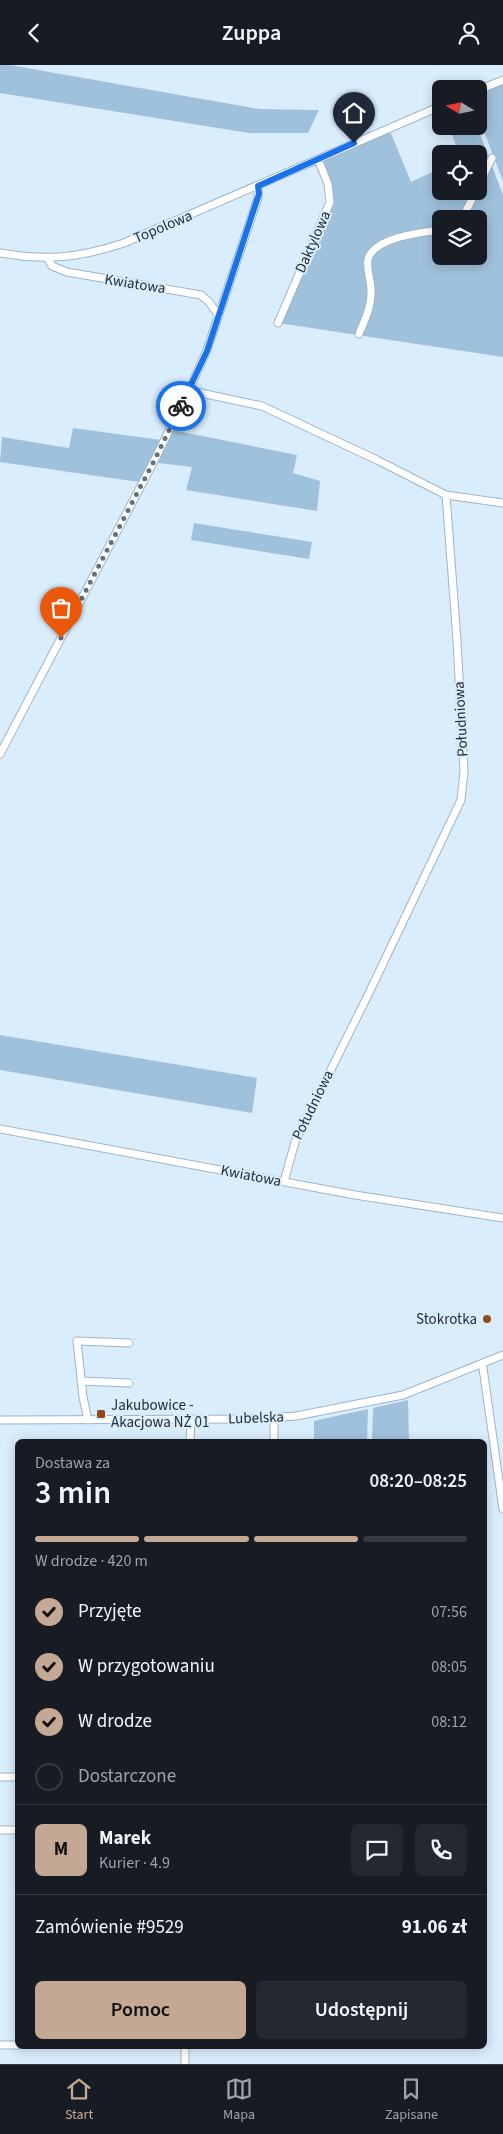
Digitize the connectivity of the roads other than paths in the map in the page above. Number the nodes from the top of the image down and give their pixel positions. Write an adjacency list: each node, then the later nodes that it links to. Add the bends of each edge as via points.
1 (503, 80): 2 (street)
2 (488, 86)
3 (432, 110): 5 (street, Topolowa)
4 (492, 158): 6 (street)
5 (318, 159): 7 (street, Topolowa); 12 (street, Daktylowa, via 330,189 330,205)
6 (487, 168)
7 (258, 186): 10 (street, Topolowa, via 124,243); 11 (street, via 259,194)
8 (432, 231): 13 (street, via 403,235 371,254 368,269 371,303)
9 (0, 253): 10 (street, Topolowa)
10 (48, 259): 11 (street, Kwiatowa, via 52,266 67,272 201,295)
11 (219, 316): 14 (street)
12 (278, 323)
13 (358, 334)
14 (190, 389): 15 (street, via 262,406); 17 (street)
15 (446, 495): 16 (street); 19 (street, Południowa, via 463,753 461,800 295,1142)
16 (503, 503)
17 (0, 754)
18 (0, 1129): 19 (street, Kwiatowa)
19 (284, 1182): 20 (street, Kwiatowa)
20 (503, 1218)
21 (129, 1343): 24 (street, via 77,1341)
22 (503, 1355): 23 (street, Lubelska)
23 (481, 1364): 26 (street, Lubelska, via 397,1396); 32 (street)
24 (81, 1381): 25 (street); 28 (street)
25 (129, 1383)
26 (274, 1418): 29 (street, Lubelska); 31 (street)
27 (0, 1420): 28 (street, Lubelska)
28 (88, 1420): 29 (street, Lubelska)
29 (191, 1420): 30 (street)
30 (190, 1439)
31 (274, 1439)
32 (503, 1509)
33 (0, 1777): 34 (street)
34 (15, 1777)
35 (0, 1829): 36 (street)
36 (15, 1830)
37 (0, 2045): 38 (street)
38 (15, 2045)
39 (185, 2049): 40 (street)
40 (185, 2064)

